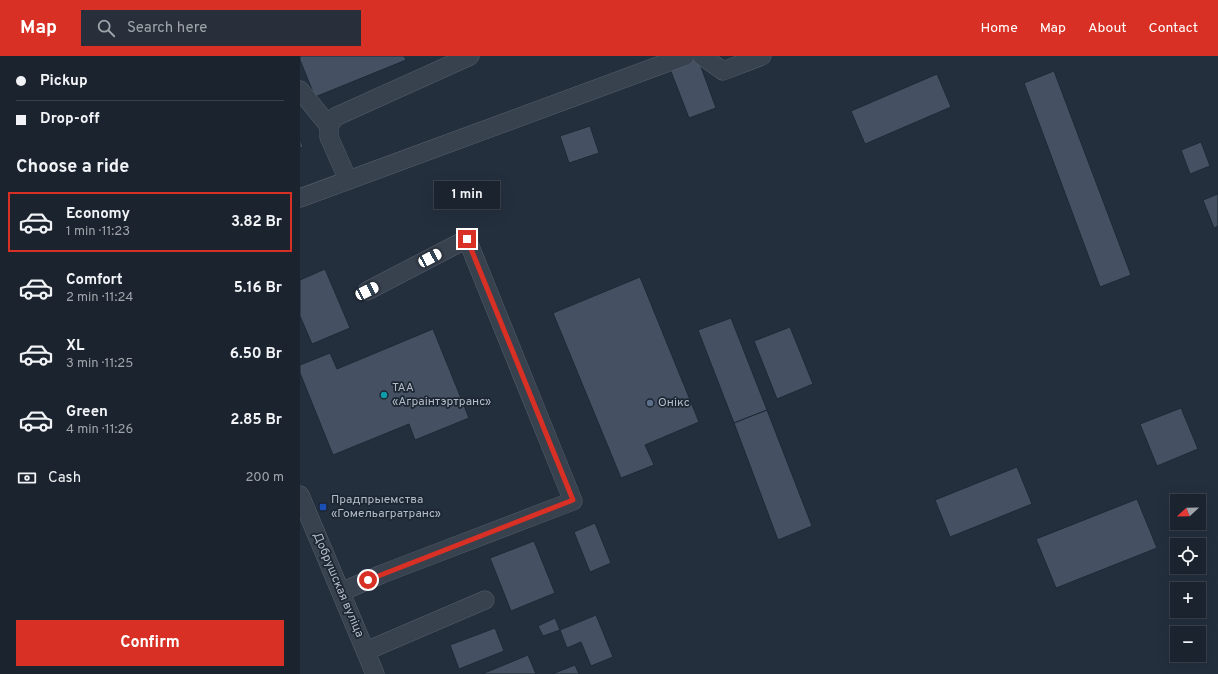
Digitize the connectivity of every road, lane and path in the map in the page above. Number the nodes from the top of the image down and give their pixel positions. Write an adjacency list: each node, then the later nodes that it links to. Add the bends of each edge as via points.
1 (470, 56): 5 (street)
2 (685, 56): 8 (street)
3 (702, 56): 4 (street, via 723,70)
4 (762, 56)
5 (449, 60): 7 (street, via 335,117)
6 (300, 90): 7 (street)
7 (329, 126): 8 (street, via 329,137)
8 (348, 180): 9 (street)
9 (300, 198)
10 (367, 291): 12 (street, via 467,239 573,500)
11 (300, 495): 12 (street, Добрушская вуліца)
12 (341, 592): 14 (street, Добрушская вуліца)
13 (485, 600): 14 (street)
14 (366, 650): 15 (street, Добрушская вуліца)
15 (375, 674)

